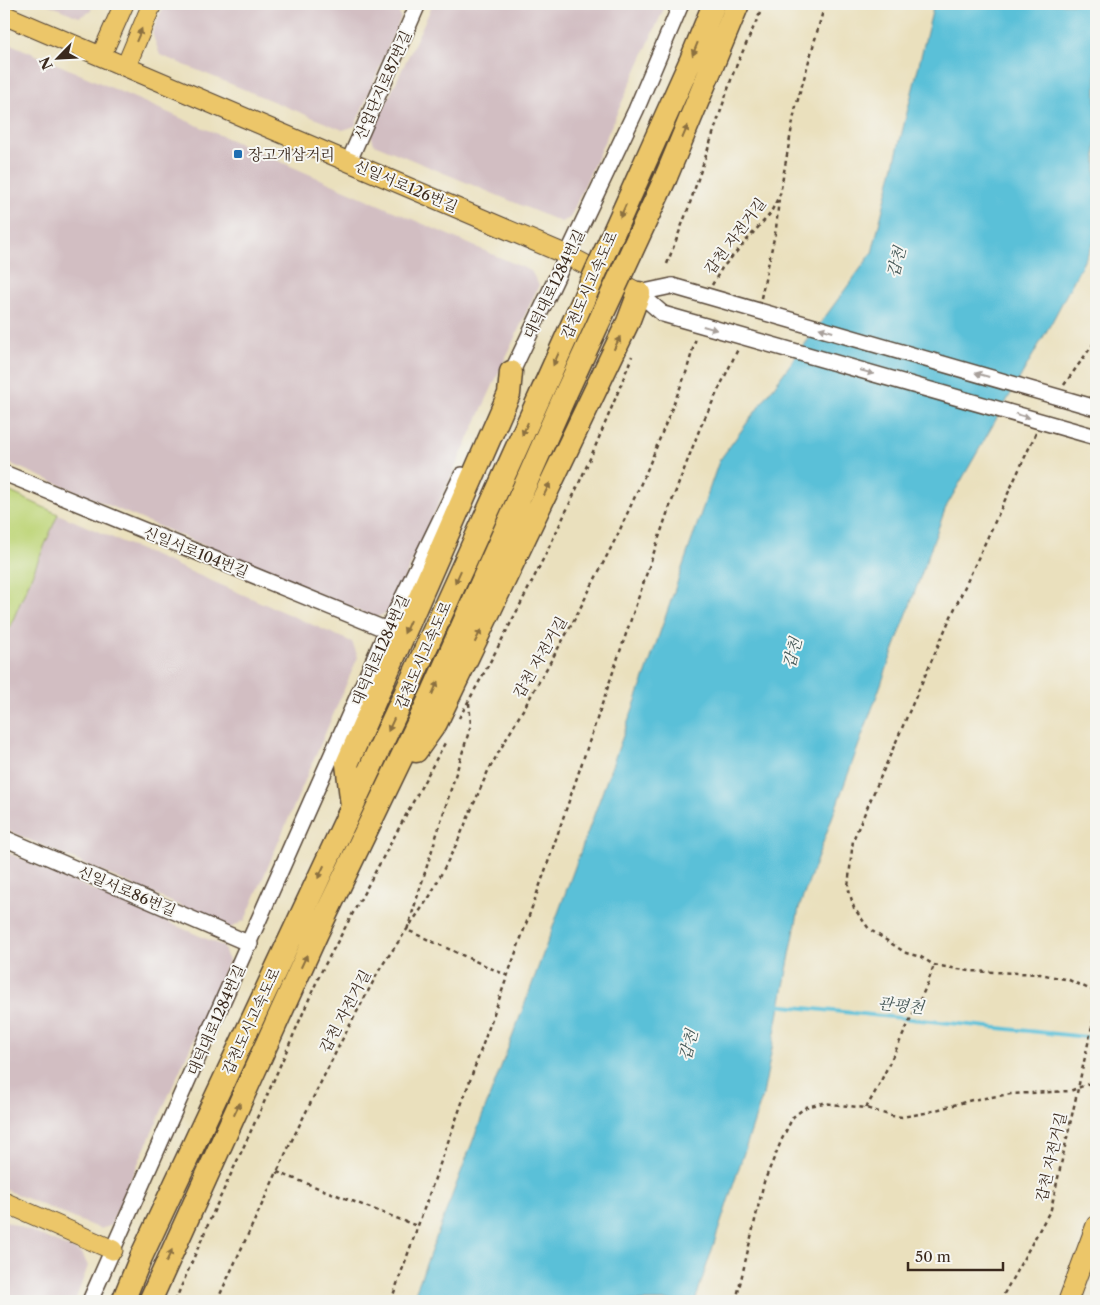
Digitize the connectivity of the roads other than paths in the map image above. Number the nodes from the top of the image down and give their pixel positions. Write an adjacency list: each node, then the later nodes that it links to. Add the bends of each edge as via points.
1 (124, 4): 8 (main road)
2 (152, 4): 9 (main road, one-way to 2)
3 (681, 4): 11 (street, 대덕대로1284번길, via 636,110)
4 (714, 4): 19 (highway, 갑천도시고속도로, one-way to 19, bridge)
5 (738, 4): 18 (highway, 갑천도시고속도로, one-way to 5, bridge, via 666,177)
6 (413, 5): 10 (street, 산업단지로87번길)
7 (4, 15): 8 (main road, 신일서로126번길)
8 (102, 56): 9 (main road, 신일서로126번길)
9 (126, 66): 10 (main road, 신일서로126번길)
10 (349, 161): 11 (main road, 신일서로126번길)
11 (567, 255): 12 (main road, 신일서로126번길); 13 (street, 대덕대로1284번길)
12 (639, 293): 14 (street, one-way to 12, bridge, via 672,286); 15 (street, one-way to 15, bridge, via 663,314); 18 (highway, one-way to 12, via 436,722)
13 (511, 372): 17 (street, 대덕대로1284번길); 19 (highway, one-way to 19, via 509,394 347,764)
14 (1096, 408)
15 (1096, 437)
16 (4, 473): 17 (street, 신일서로104번길)
17 (388, 630): 21 (street, 대덕대로1284번길)
18 (382, 798): 27 (highway, 갑천도시고속도로, one-way to 18)
19 (352, 806): 26 (highway, 갑천도시고속도로, one-way to 26)
20 (4, 838): 21 (street, 신일서로86번길)
21 (250, 944): 24 (street, 대덕대로1284번길)
22 (4, 1202): 24 (main road)
23 (1096, 1225): 28 (main road)
24 (113, 1250): 25 (street, 대덕대로1284번길)
25 (90, 1301)
26 (122, 1301)
27 (150, 1301)
28 (1068, 1301)

